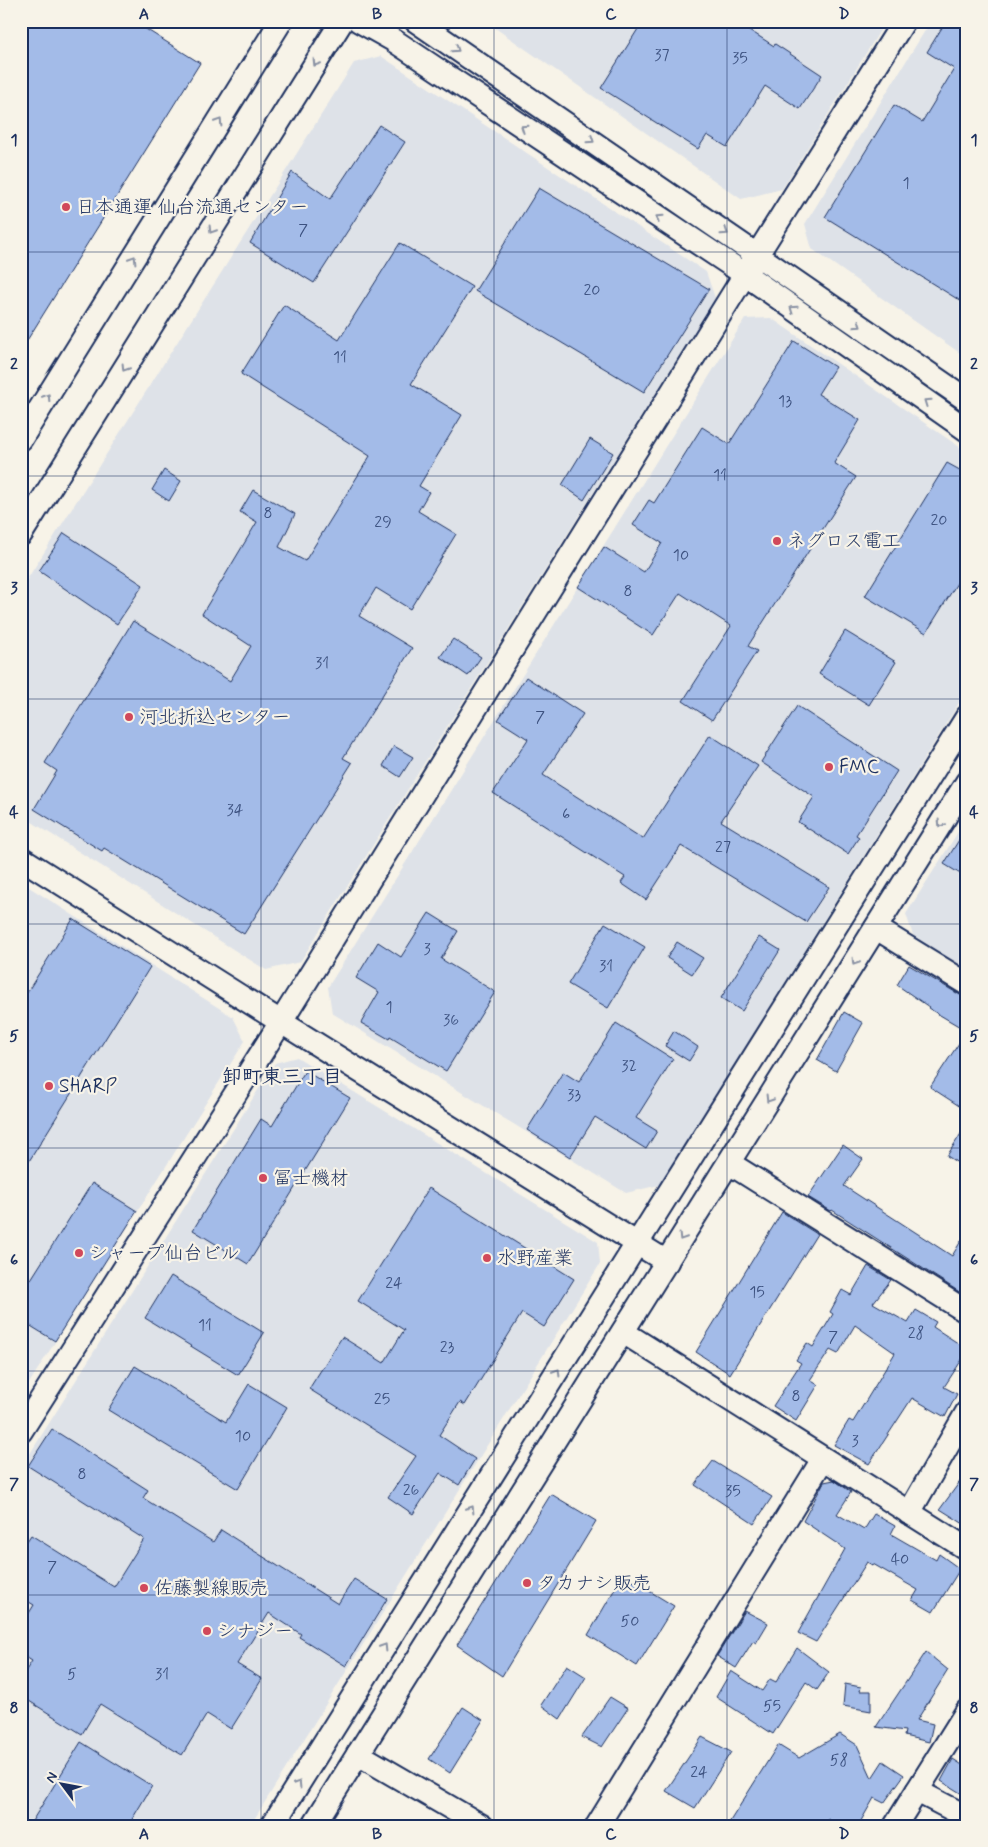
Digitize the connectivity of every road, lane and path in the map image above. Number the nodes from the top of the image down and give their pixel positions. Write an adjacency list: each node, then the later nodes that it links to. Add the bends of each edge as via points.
1 (281, 21): 10 (street, one-way to 1)
2 (342, 21): 11 (street, one-way to 11)
3 (359, 21): 7 (street, one-way to 3)
4 (416, 21): 6 (street, one-way to 6)
5 (904, 21): 6 (street)
6 (757, 254): 7 (street); 8 (street, one-way to 8)
7 (746, 276): 9 (street, one-way to 7); 17 (street)
8 (967, 400)
9 (967, 430)
10 (21, 439)
11 (21, 534)
12 (967, 718): 19 (street)
13 (967, 782): 15 (street, one-way to 15)
14 (21, 858): 17 (street)
15 (876, 928): 16 (street); 18 (street, one-way to 18)
16 (967, 984)
17 (281, 1022): 19 (street); 24 (street)
18 (729, 1163): 20 (street, one-way to 20); 21 (street)
19 (636, 1243): 20 (street); 32 (street, one-way to 19)
20 (667, 1262): 22 (street)
21 (967, 1312)
22 (623, 1332): 25 (street); 29 (street)
23 (967, 1412): 26 (street)
24 (21, 1431)
25 (823, 1458): 26 (street); 35 (street)
26 (909, 1513): 27 (street)
27 (967, 1549)
28 (967, 1711): 30 (street)
29 (358, 1754): 33 (street); 34 (street)
30 (917, 1791): 31 (street); 36 (street)
31 (967, 1817)
32 (272, 1826)
33 (313, 1826)
34 (482, 1826)
35 (597, 1826)
36 (895, 1826)

